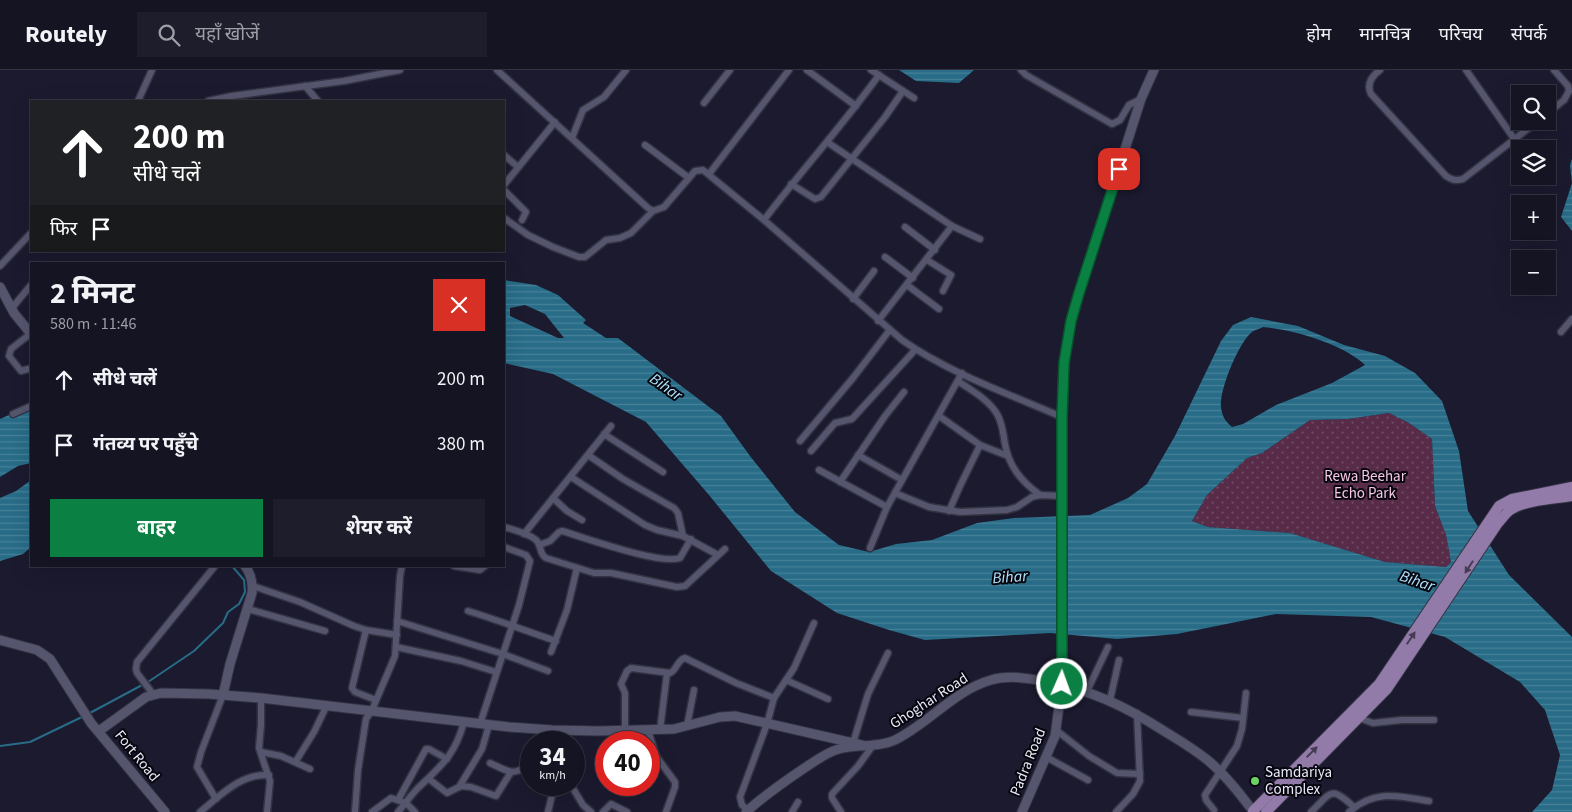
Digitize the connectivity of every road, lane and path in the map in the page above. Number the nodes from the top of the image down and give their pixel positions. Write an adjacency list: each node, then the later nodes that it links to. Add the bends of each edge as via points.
1 (152, 70): 19 (street)
2 (400, 70): 15 (street)
3 (497, 70): 25 (street)
4 (626, 70): 27 (street, via 604,97 583,110)
5 (730, 70): 22 (street)
6 (789, 70): 35 (street)
7 (807, 70): 23 (street)
8 (871, 70): 14 (street)
9 (1021, 70): 18 (street, via 1112,124 1120,120 1129,105)
10 (1154, 70): 18 (street, Padra Road)
11 (1380, 70): 30 (street, via 1370,81 1368,89 1371,94 1446,176 1462,179)
12 (1466, 70): 28 (street)
13 (1554, 70): 24 (street, via 1569,91)
14 (879, 75): 16 (street); 23 (street)
15 (305, 86): 20 (street); 21 (street)
16 (903, 91): 17 (street); 33 (street)
17 (914, 98)
18 (1141, 99): 75 (street, Padra Road, via 1071,321 1064,363)
19 (138, 100)
20 (213, 100)
21 (317, 100)
22 (704, 103)
23 (856, 106): 29 (street)
24 (1556, 106)
25 (555, 122): 27 (street); 34 (street)
26 (1527, 130): 28 (street)
27 (572, 138): 40 (street)
28 (1515, 140)
29 (827, 142): 33 (street); 38 (street)
30 (1511, 143)
31 (645, 145): 36 (street)
32 (505, 156): 34 (street)
33 (852, 159): 38 (street, via 818,199); 44 (street)
34 (518, 167): 37 (street)
35 (710, 174): 36 (street, via 699,169); 43 (street)
36 (689, 178): 40 (street, via 664,207)
37 (505, 184)
38 (791, 184): 43 (street)
39 (505, 191): 42 (street, via 526,212)
40 (653, 211): 41 (street, via 631,233 606,240 585,257 553,247)
41 (505, 219)
42 (522, 220)
43 (764, 220): 58 (street)
44 (952, 226): 47 (street); 48 (street)
45 (905, 227): 48 (street)
46 (30, 234): 51 (street)
47 (980, 239)
48 (935, 250): 50 (street)
49 (885, 257): 53 (street)
50 (927, 260): 53 (street); 57 (street, via 951,275)
51 (0, 266)
52 (874, 271): 58 (street)
53 (913, 278): 54 (street)
54 (907, 285): 60 (street); 62 (street)
55 (30, 286): 59 (street)
56 (0, 287): 59 (street)
57 (943, 291)
58 (853, 299): 62 (street)
59 (12, 308): 65 (street)
60 (939, 309)
61 (1572, 319): 64 (street)
62 (878, 322): 63 (street)
63 (889, 331): 67 (street); 78 (street)
64 (1561, 332)
65 (30, 333)
66 (30, 335): 68 (street, via 12,349 9,356 21,371)
67 (915, 350): 69 (street); 80 (street, via 852,419 835,423)
68 (30, 370)
69 (962, 373): 70 (street); 75 (street)
70 (958, 381): 74 (street); 83 (street, via 997,413)
71 (904, 392): 82 (street)
72 (30, 406): 73 (street)
73 (12, 414)
74 (939, 416): 79 (street); 87 (street)
75 (1062, 417): 94 (street, Padra Road)
76 (611, 426): 77 (street)
77 (604, 434): 81 (street); 85 (street)
78 (800, 441)
79 (980, 445): 83 (street); 97 (street)
80 (811, 451)
81 (588, 455): 86 (street); 101 (street, via 674,508)
82 (858, 455): 87 (street); 88 (street)
83 (1008, 456): 91 (street, via 1022,480)
84 (819, 470): 88 (street)
85 (663, 472)
86 (571, 477): 93 (street); 101 (street, via 645,525)
87 (902, 480): 90 (street)
88 (840, 482): 95 (street)
89 (1572, 488): 96 (main road, via 1512,499)
90 (895, 493): 95 (street); 97 (street, via 928,507)
91 (1040, 495): 94 (street); 97 (street, via 1007,510)
92 (1572, 496): 96 (main road)
93 (553, 498): 98 (street); 100 (street)
94 (1063, 500): 136 (street, Padra Road)
95 (887, 507): 105 (street)
96 (1503, 509): 135 (main road, via 1498,524)
97 (949, 511)
98 (582, 520)
99 (505, 527): 100 (street)
100 (524, 534): 103 (street)
101 (683, 536): 102 (street)
102 (691, 539): 103 (street, via 682,556 675,560 562,531 550,542); 107 (street)
103 (539, 545): 113 (street, via 543,557)
104 (505, 547): 119 (street, via 526,556 530,562)
105 (870, 548)
106 (725, 549): 107 (street)
107 (718, 555): 113 (street, via 682,587)
108 (214, 567): 140 (street, via 137,662 137,673)
109 (246, 567): 114 (street)
110 (402, 567): 117 (street)
111 (460, 567): 112 (street, via 480,570)
112 (484, 567)
113 (577, 568): 124 (street)
114 (253, 586): 115 (street); 120 (street)
115 (248, 609): 121 (street); 141 (street)
116 (468, 611): 119 (street)
117 (397, 621): 122 (street); 129 (street)
118 (814, 623): 134 (street)
119 (512, 626): 124 (street); 129 (street)
120 (366, 630): 122 (street); 145 (street, via 352,688)
121 (326, 631)
122 (397, 635): 125 (street)
123 (0, 640): 163 (street, Fort Road, via 50,658)
124 (556, 641): 127 (street)
125 (396, 647): 132 (street); 145 (street, via 391,668)
126 (1108, 647): 138 (street)
127 (551, 652)
128 (888, 653): 164 (street, via 868,694)
129 (503, 654): 131 (street); 132 (street)
130 (1119, 660): 146 (street)
131 (548, 671)
132 (496, 672): 155 (street)
133 (667, 673): 143 (street, via 674,671 681,660 688,659); 160 (street); 162 (street, via 634,668 627,671 621,684 626,693)
134 (786, 680): 143 (street); 144 (street)
135 (1388, 681): 152 (main road); 206 (main road, one-way to 135, via 1379,684)
136 (1062, 684): 138 (street, Ghoghar Road); 161 (street, Padra Road); 165 (street, Ghoghar Road, via 1018,678 990,680 975,686 903,736)
137 (694, 690): 157 (street)
138 (1087, 691): 146 (street, Ghoghar Road)
139 (1246, 693): 151 (street)
140 (153, 694): 141 (street); 163 (street)
141 (223, 695): 142 (street); 182 (street, via 197,767)
142 (261, 698): 147 (street); 166 (street)
143 (774, 698): 156 (street)
144 (828, 699)
145 (376, 700): 148 (street)
146 (1110, 700): 150 (street, Ghoghar Road)
147 (327, 705): 148 (street); 169 (street)
148 (372, 710): 154 (street); 193 (street, via 366,722)
149 (1192, 712): 151 (street)
150 (1136, 713): 173 (street, Ghoghar Road, via 1197,752); 175 (street)
151 (1243, 718): 173 (street, via 1237,746)
152 (1359, 718): 153 (street, via 1373,723); 207 (main road)
153 (1434, 720)
154 (464, 722): 155 (street); 168 (street, via 458,743)
155 (484, 724): 158 (street); 179 (street, via 482,749)
156 (768, 724): 157 (street, via 729,716); 164 (street); 189 (street, via 740,798)
157 (687, 726): 160 (street)
158 (552, 730): 162 (street)
159 (648, 730): 160 (street); 162 (street); 201 (street, via 656,756 675,782)
160 (660, 730)
161 (1056, 730): 167 (street, Padra Road); 175 (street, via 1117,773)
162 (625, 731)
163 (99, 732): 190 (street, Fort Road)
164 (858, 744): 165 (street, Ghoghar Road); 189 (street, Ghoghar Road, via 830,752 778,786)
165 (874, 744): 203 (street, via 832,794)
166 (261, 752): 169 (street); 176 (street)
167 (1046, 757): 178 (street); 204 (street, Padra Road)
168 (447, 759): 177 (street); 183 (street, via 426,749)
169 (296, 761): 171 (street)
170 (490, 763): 174 (street)
171 (310, 769)
172 (520, 771): 174 (street)
173 (1220, 771): 187 (street, via 1205,795); 206 (street, Ghoghar Road)
174 (511, 772): 179 (street, via 496,796 474,787)
175 (1140, 774): 205 (street, via 1138,787)
176 (269, 775): 182 (street, via 253,776); 192 (street)
177 (429, 779): 179 (street, via 447,793); 186 (street)
178 (1088, 780)
179 (459, 787)
180 (552, 796): 197 (street)
181 (578, 796): 198 (street)
182 (216, 799): 191 (street)
183 (398, 800): 186 (street); 194 (street, via 389,798)
184 (1429, 801): 188 (street, via 1379,796)
185 (798, 802): 202 (street)
186 (406, 803): 195 (street); 196 (street)
187 (1214, 810)
188 (1352, 810): 208 (street, via 1335,792)
189 (748, 811)
190 (165, 812)
191 (200, 812)
192 (267, 812)
193 (355, 812)
194 (372, 812)
195 (398, 812)
196 (415, 812)
197 (548, 812)
198 (591, 812)
199 (603, 812): 200 (street, via 611,804)
200 (627, 812)
201 (666, 812)
202 (792, 812)
203 (841, 812)
204 (1022, 812)
205 (1116, 812)
206 (1251, 812)
207 (1266, 812)
208 (1311, 812)

